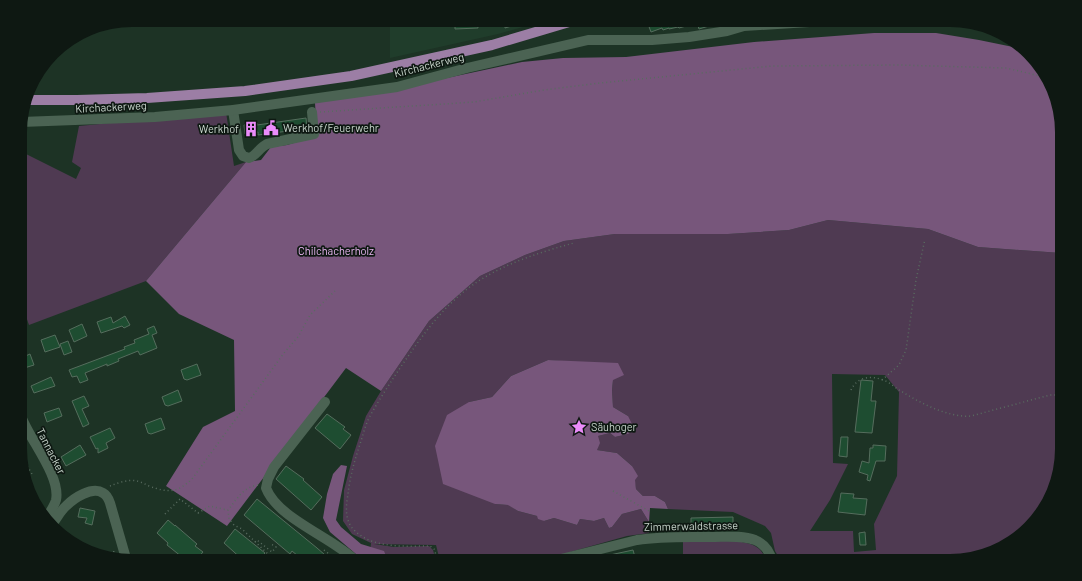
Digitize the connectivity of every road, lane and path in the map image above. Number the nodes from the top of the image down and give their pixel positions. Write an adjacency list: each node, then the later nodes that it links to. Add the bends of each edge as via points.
1 (552, 27): 4 (main road, via 492,45 351,76 245,91 147,98)
2 (741, 27): 5 (street, Kirchackerweg, via 652,40 588,40 397,87)
3 (1038, 76): 6 (path, via 1006,68 899,65 772,66 592,84 474,102)
4 (33, 100)
5 (232, 110): 6 (street, via 239,150 248,158 267,144 314,134); 7 (street, Kirchackerweg, via 155,117)
6 (312, 112)
7 (28, 122)
8 (925, 239): 11 (path, via 906,350 900,365)
9 (574, 243): 31 (path, via 540,252 493,273 461,294 410,355 368,419 349,483 346,508 348,521 365,539 398,546 430,546)
10 (335, 291): 18 (path, via 310,315 298,337 279,359 192,480 183,487 170,491 163,491 136,480)
11 (882, 380): 12 (path, via 860,379); 13 (path, via 930,407 962,417)
12 (852, 390)
13 (1055, 394)
14 (326, 402): 19 (street, via 274,467)
15 (27, 428): 23 (street, Tannacker, via 59,490)
16 (30, 471): 17 (path)
17 (32, 474)
18 (110, 486)
19 (266, 488): 21 (path, via 259,485 250,486); 30 (street, via 277,504 303,525)
20 (613, 491): 22 (path)
21 (228, 510): 24 (path, via 210,506 198,513 180,499); 26 (path, via 229,519 234,525)
22 (651, 512)
23 (49, 513)
24 (165, 514)
25 (55, 520): 28 (street, via 66,506 78,497 90,491 103,493 110,503)
26 (255, 542): 27 (path, via 257,540 272,552 276,547); 29 (path)
27 (271, 544)
28 (125, 553)
29 (268, 554)
30 (348, 554)
31 (436, 554)
32 (581, 554): 33 (street, Zimmerwaldstrasse, via 637,540 688,537 749,538 761,543)
33 (770, 554)

